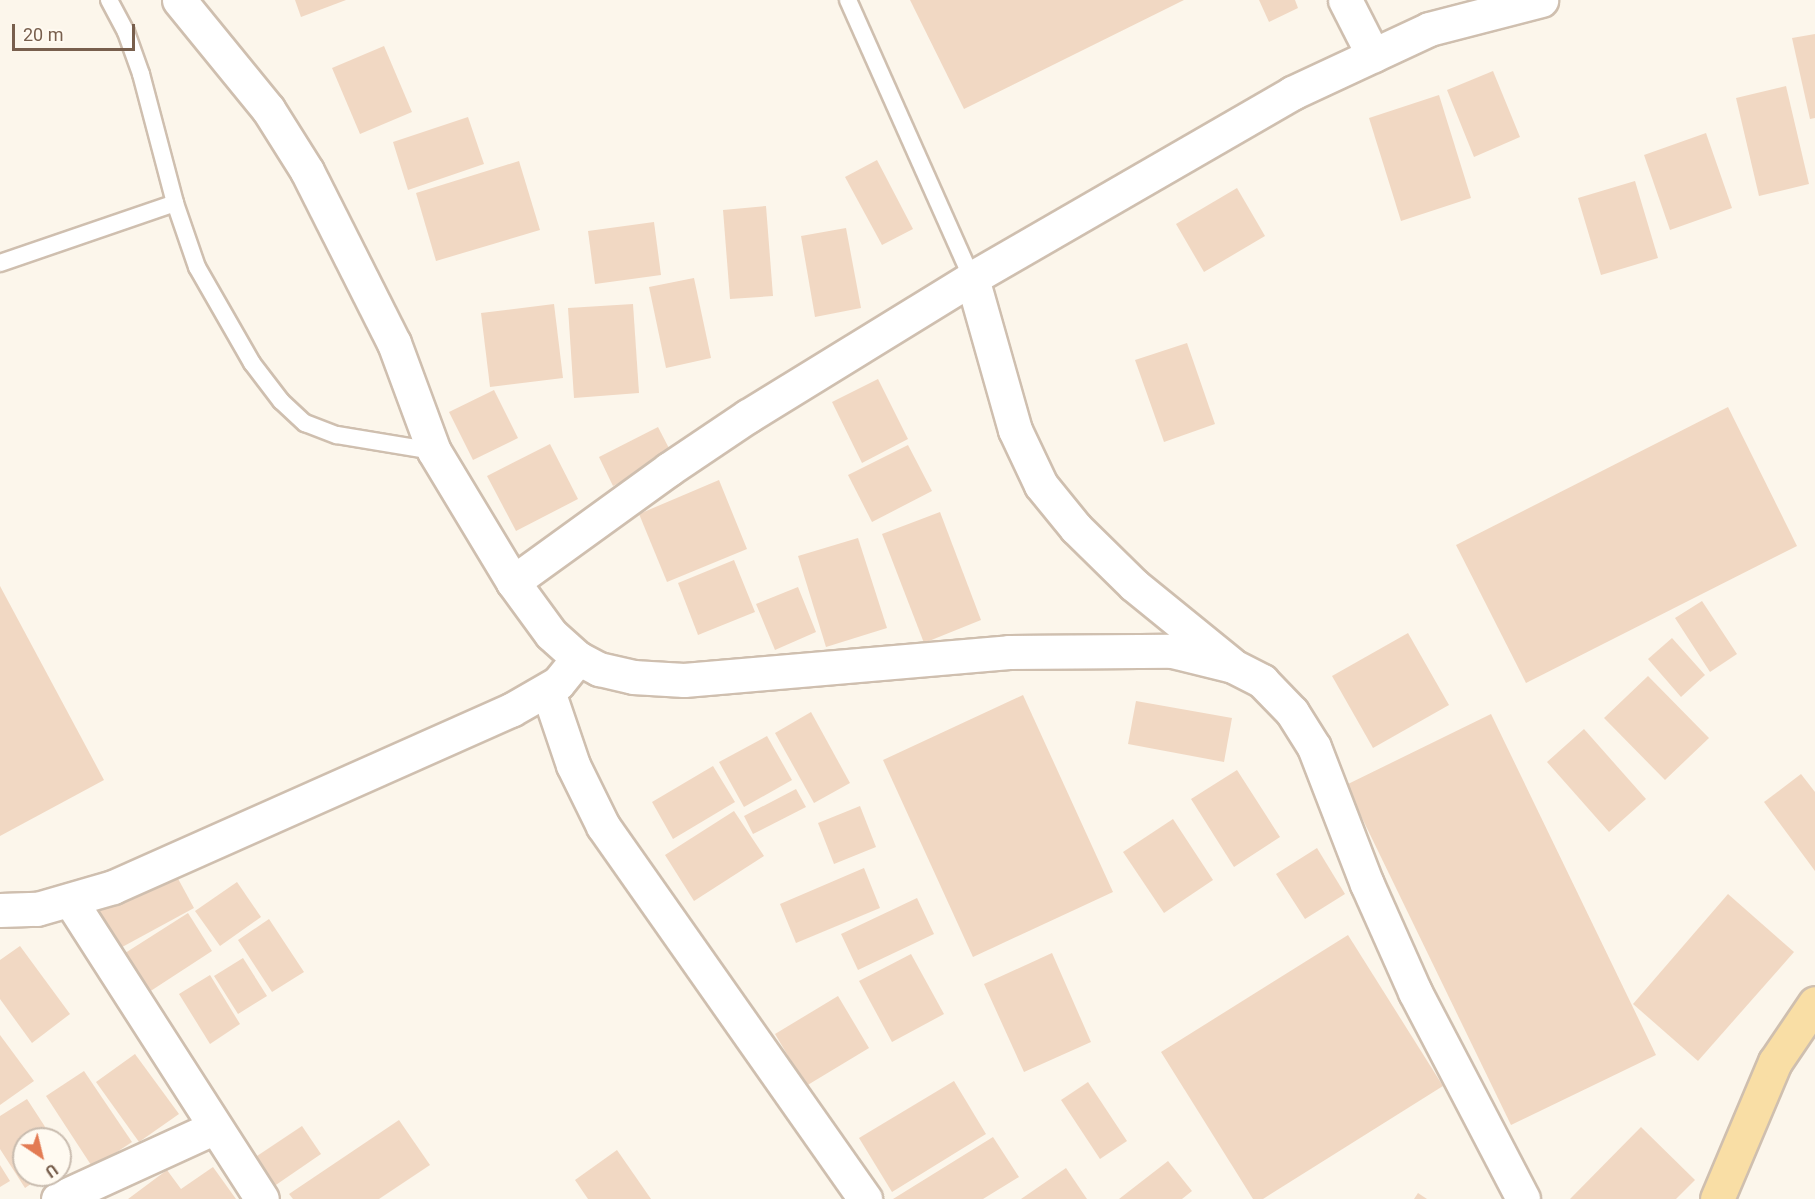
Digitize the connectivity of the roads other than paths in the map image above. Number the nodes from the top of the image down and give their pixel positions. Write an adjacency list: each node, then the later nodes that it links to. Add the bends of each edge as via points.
1 (109, 0): 7 (lane, via 141,74)
2 (179, 0): 10 (street, via 268,109 307,171 393,343)
3 (848, 0): 9 (lane)
4 (1345, 0): 6 (street)
5 (1541, 0): 6 (street, via 1429,29)
6 (1373, 55): 9 (street, via 1292,93)
7 (175, 203): 8 (lane); 10 (lane, via 197,267 252,363 281,401 306,423 337,435)
8 (0, 263)
9 (972, 278): 11 (street, via 669,468); 13 (street, via 1009,411 1041,485 1076,528 1134,585)
10 (434, 451): 11 (street)
11 (513, 582): 12 (street, via 551,634)
12 (578, 658): 13 (street, via 599,669 633,677 684,680 1009,652 1172,651); 14 (street)
13 (1233, 666): 22 (street, via 1262,681 1292,712 1314,747 1366,884 1415,992)
14 (548, 691): 15 (street, via 113,886); 21 (street, via 573,765 603,826)
15 (70, 900): 16 (street, via 37,909); 18 (street)
16 (0, 910)
17 (1815, 1003): 23 (main road, via 1775,1062)
18 (213, 1128): 19 (street); 20 (street)
19 (58, 1199)
20 (262, 1199)
21 (865, 1199)
22 (1523, 1199)
23 (1717, 1199)

